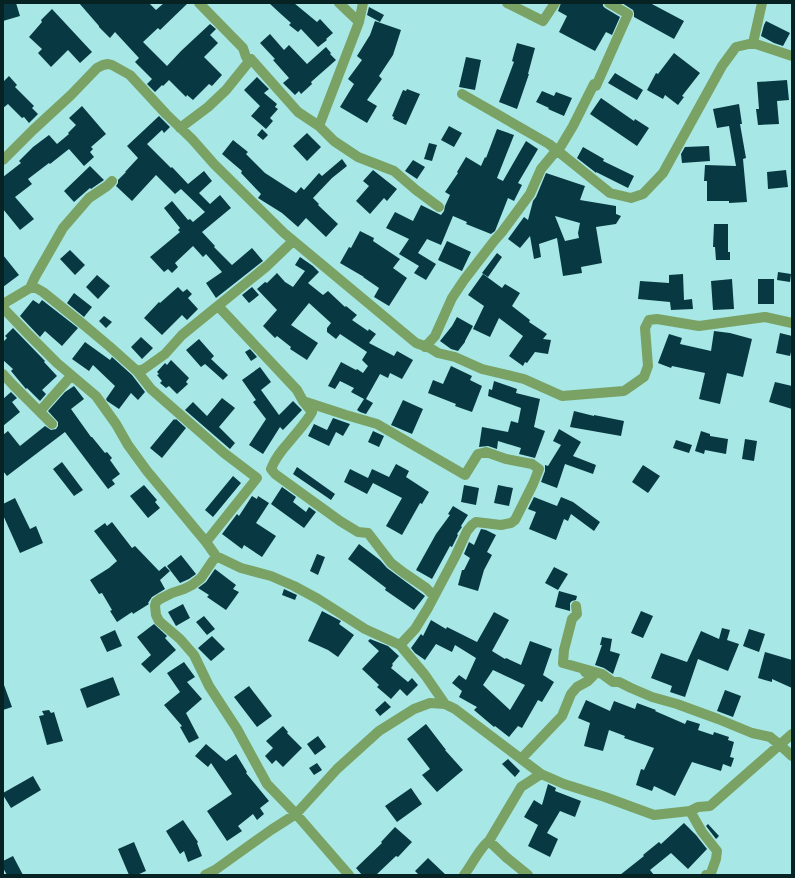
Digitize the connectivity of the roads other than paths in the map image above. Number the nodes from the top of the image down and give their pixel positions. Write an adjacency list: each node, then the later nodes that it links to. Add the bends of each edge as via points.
1 (199, 3): 11 (street, via 243,48 246,57)
2 (339, 3): 8 (street)
3 (363, 3): 8 (street)
4 (507, 3): 5 (street, via 543,21)
5 (555, 3)
6 (609, 3): 15 (street, via 628,14 596,86 594,84 573,126)
7 (762, 3): 9 (street)
8 (359, 22): 13 (street)
9 (753, 43): 10 (street); 15 (street, via 736,47 722,66 663,173 643,194 631,198 610,193)
10 (792, 56)
11 (252, 59): 13 (street, via 298,112); 14 (street, via 226,90)
12 (462, 94): 15 (street, via 549,144)
13 (319, 126): 18 (street, via 334,141 358,157 394,171)
14 (180, 128): 16 (street, via 130,75 108,64 97,68); 19 (street)
15 (556, 151): 25 (street, via 542,169 530,194 452,298)
16 (3, 160)
17 (112, 181): 20 (street, via 89,198 63,228 35,277)
18 (439, 207)
19 (293, 241): 22 (street); 26 (street, via 416,343)
20 (33, 288): 21 (street); 28 (street, via 52,298)
21 (3, 304)
22 (218, 306): 28 (street, via 165,354); 31 (street, via 298,390)
23 (3, 308): 30 (street)
24 (792, 324): 27 (street, via 765,317 698,326 649,320 645,328 648,366 644,377 624,391 562,396 524,379 482,369)
25 (435, 336): 26 (street); 27 (street)
26 (425, 346): 27 (street)
27 (438, 353)
28 (137, 371): 34 (street, via 151,389 224,453 257,478)
29 (3, 374): 32 (street)
30 (71, 376): 32 (street); 34 (street, via 96,396 147,471)
31 (303, 401): 36 (street, via 312,412 273,463 271,468 275,474 340,521 358,532 368,533 391,563); 36 (street, via 377,424 465,475 478,454 486,452 532,464 539,469 515,520 501,525 476,522 467,531)
32 (40, 411): 33 (street)
33 (52, 424)
34 (206, 542): 35 (street)
35 (216, 556): 38 (street, via 240,568 271,576 294,586 365,629); 47 (street, via 201,578 192,586 156,602 156,615 194,655 209,686 267,784)
36 (434, 596): 38 (street, via 415,629)
37 (576, 606): 39 (street, via 577,614 572,619)
38 (400, 646): 40 (street)
39 (563, 663): 42 (street, via 602,674 613,682 619,682 652,697 770,737); 44 (street, via 593,676 577,687 571,694 562,716)
40 (445, 704): 44 (street); 47 (street, via 430,703 379,731 337,769)
41 (792, 734): 42 (street)
42 (780, 745): 43 (street); 46 (street, via 710,806)
43 (792, 756)
44 (521, 759): 45 (street)
45 (541, 774): 46 (street, via 654,815); 48 (street, via 521,787)
46 (690, 811): 53 (street, via 702,832 717,850 710,873)
47 (296, 814): 49 (street); 50 (street)
48 (489, 841): 51 (street); 52 (street)
49 (205, 875)
50 (349, 875)
51 (464, 875)
52 (528, 875)
53 (706, 875)

